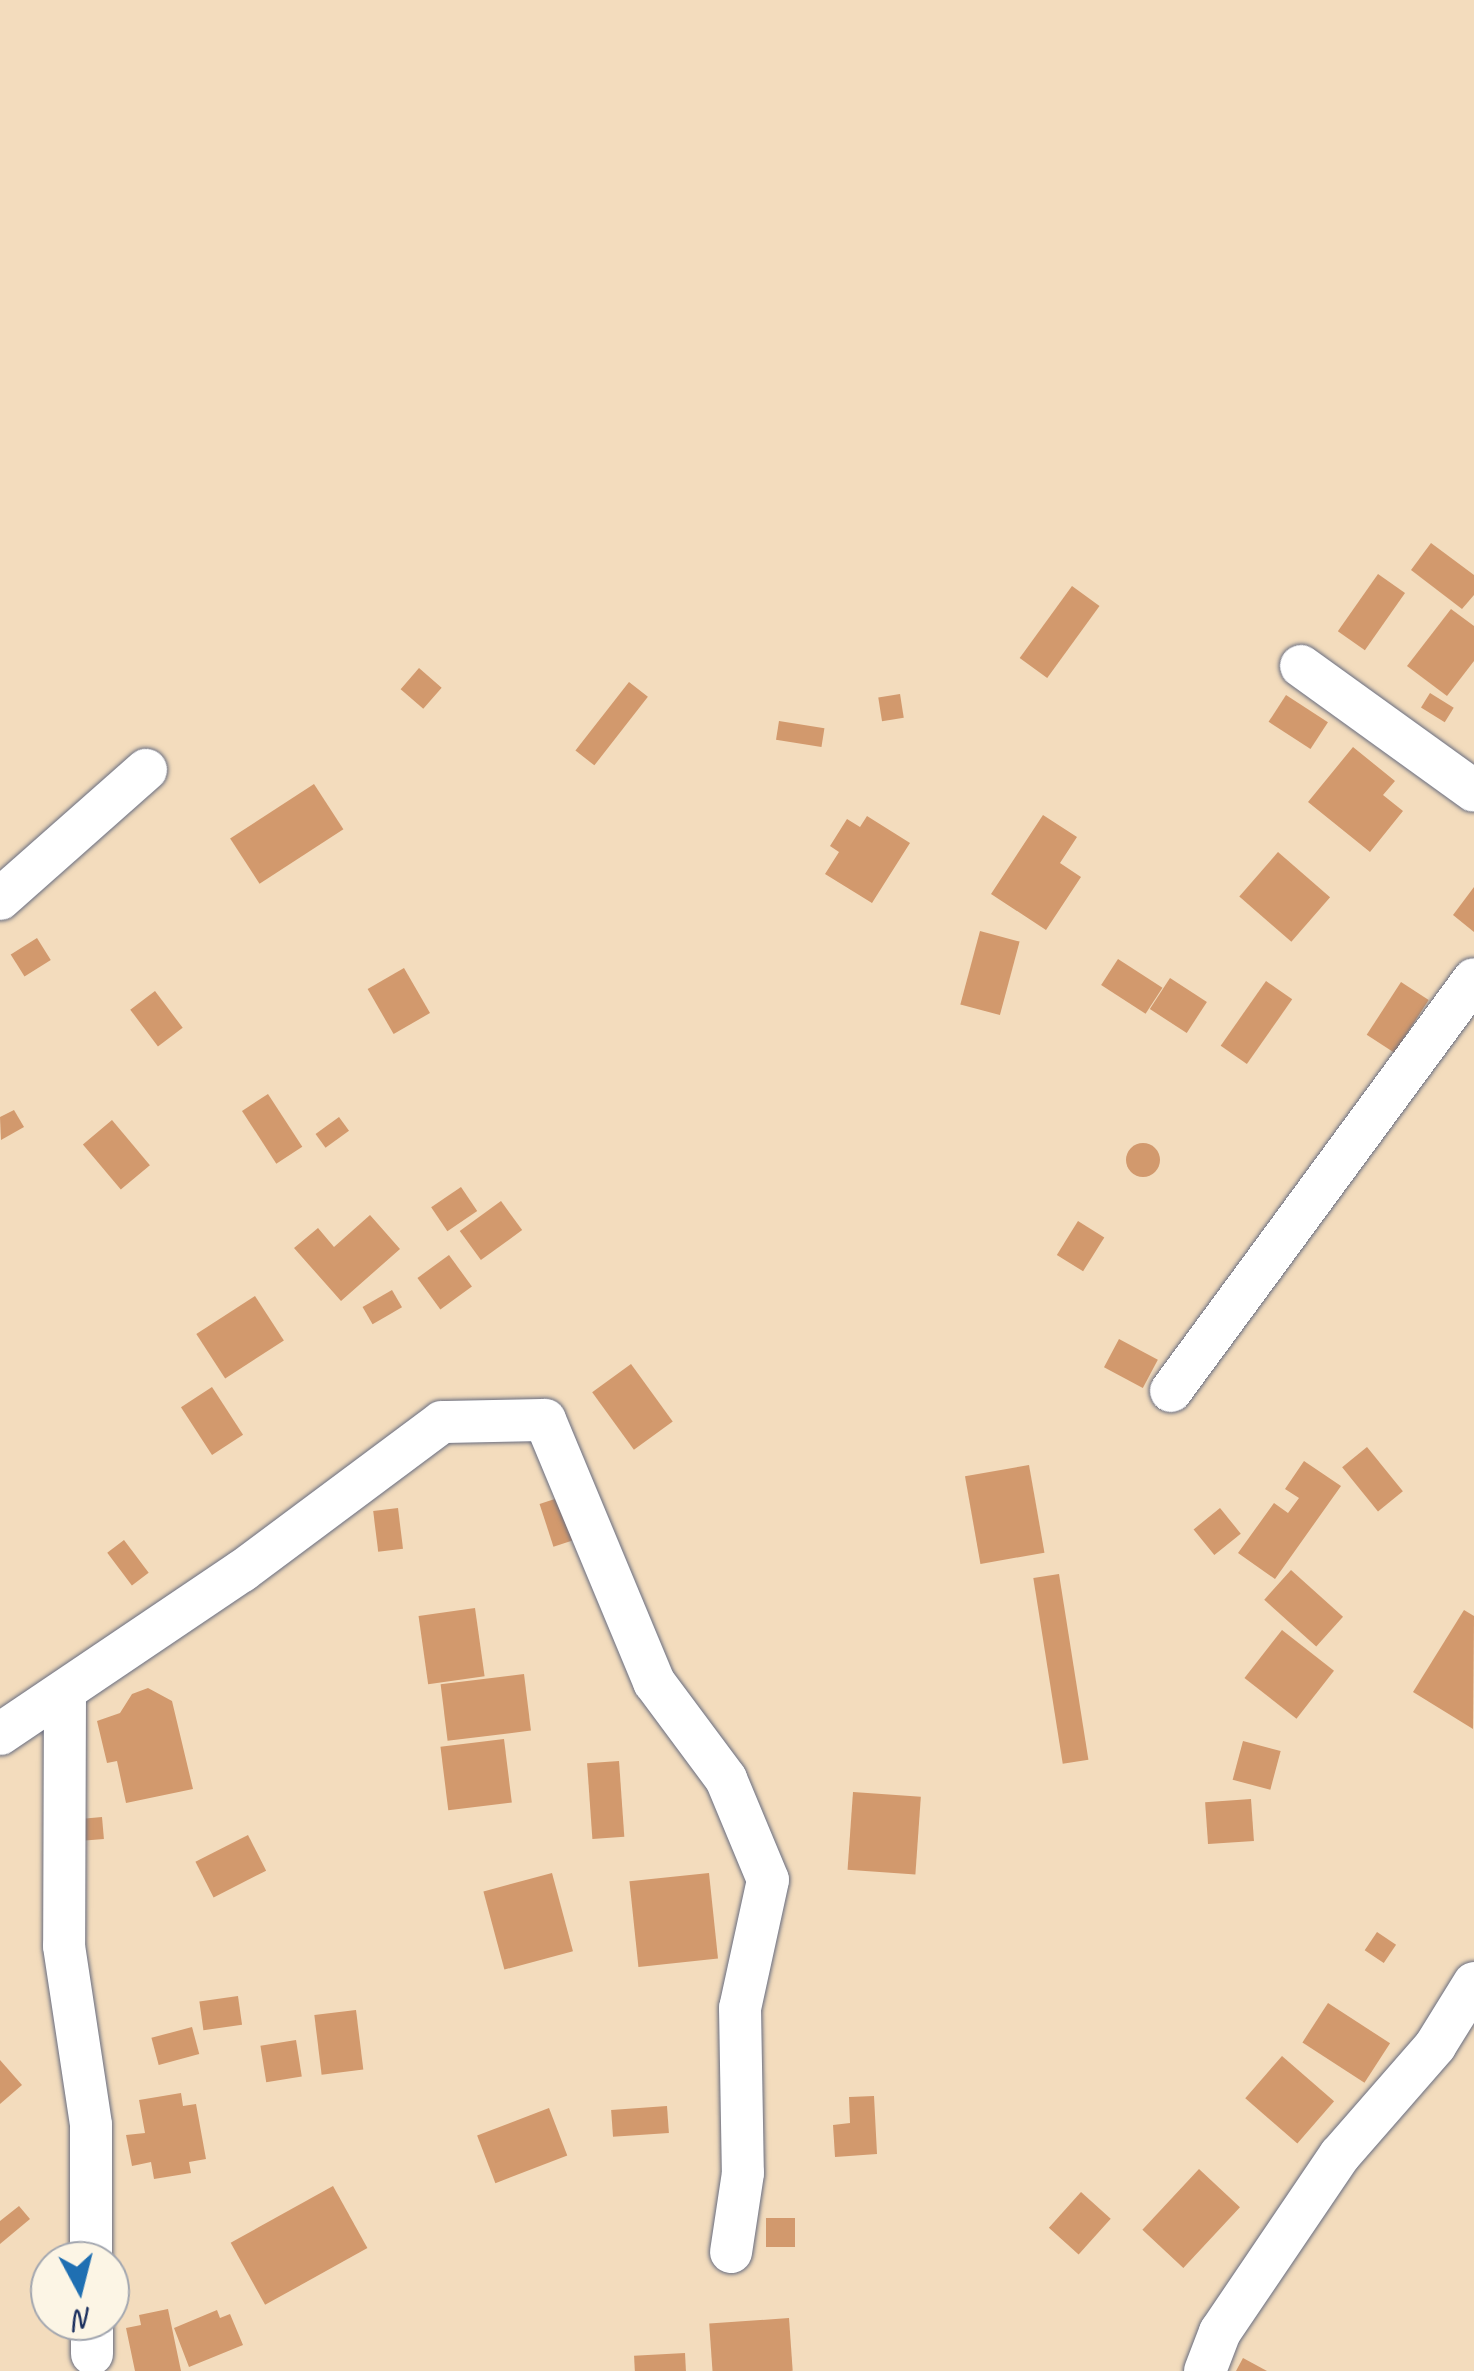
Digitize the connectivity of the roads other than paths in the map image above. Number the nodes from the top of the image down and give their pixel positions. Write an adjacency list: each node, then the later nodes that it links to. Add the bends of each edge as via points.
1 (1301, 666): 3 (street)
2 (146, 770): 4 (street)
3 (1474, 792)
4 (0, 899)
5 (1474, 978): 6 (street)
6 (1171, 1392)
7 (65, 1692): 8 (street); 10 (street, via 64,1946 91,2124); 11 (street, via 442,1422 545,1420 654,1682 726,1779 768,1880 740,2008 743,2173)
8 (0, 1734)
9 (1474, 1983): 12 (street, via 1435,2046 1340,2155 1220,2332)
10 (92, 2241)
11 (731, 2252)
12 (1205, 2371)

